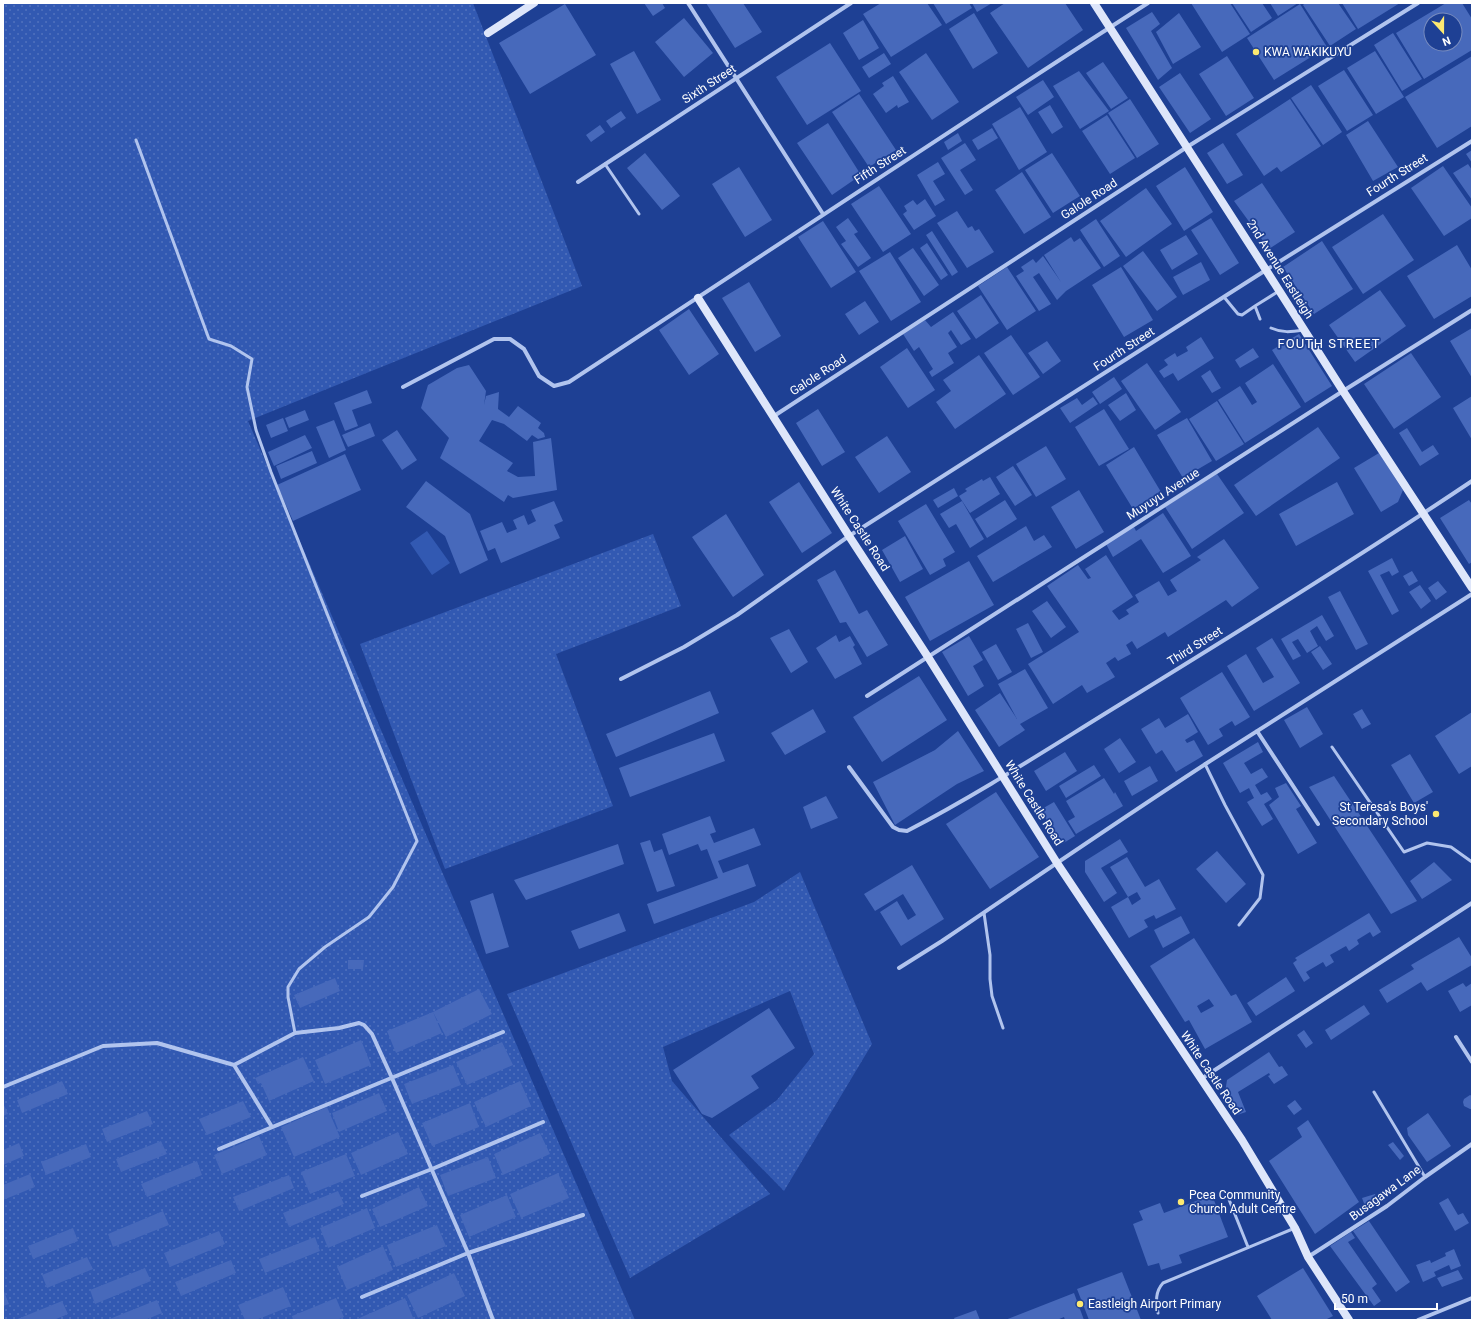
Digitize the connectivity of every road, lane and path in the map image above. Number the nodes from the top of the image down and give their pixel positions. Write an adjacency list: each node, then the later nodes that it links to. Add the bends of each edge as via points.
1 (534, 3): 8 (street)
2 (688, 3): 9 (street)
3 (851, 3): 9 (street, Sixth Street)
4 (1094, 3): 7 (street, 2nd Avenue Eastleigh)
5 (1148, 3): 7 (street, Fifth Street)
6 (1418, 3): 12 (street, Galole Road)
7 (1110, 28): 12 (street, 2nd Avenue Eastleigh); 16 (street, Fifth Street)
8 (488, 33)
9 (736, 78): 13 (street, Sixth Street); 16 (street)
10 (136, 140): 51 (lane, via 209,339 231,346 252,359 246,387 256,430 417,841 393,887 369,917 325,947 299,969 288,987)
11 (1472, 141): 17 (street, Fourth Street)
12 (1187, 147): 17 (street, 2nd Avenue Eastleigh); 28 (street, Galole Road)
13 (605, 164): 14 (street, Sixth Street); 15 (lane)
14 (578, 182)
15 (639, 214)
16 (823, 214): 20 (street, Fifth Street)
17 (1266, 270): 18 (street, 2nd Avenue Eastleigh); 19 (street, Fourth Street)
18 (1280, 291): 21 (lane); 25 (street, 2nd Avenue Eastleigh)
19 (1224, 297): 21 (lane, via 1238,314 1242,315); 31 (street, Fourth Street)
20 (698, 298): 26 (street, Fifth Street, via 569,382 554,386 539,376 524,348 510,339 494,339); 28 (street, White Castle Road)
21 (1255, 306): 23 (lane)
22 (1472, 310): 27 (street, Muyuyu Avenue)
23 (1260, 319)
24 (1271, 328): 25 (lane, via 1287,333)
25 (1305, 330): 27 (street, 2nd Avenue Eastleigh)
26 (403, 387)
27 (1343, 390): 30 (street, 2nd Avenue Eastleigh); 34 (street, Muyuyu Avenue)
28 (774, 416): 31 (street, White Castle Road)
29 (1472, 481): 30 (street, Third Street)
30 (1423, 514): 32 (street, 2nd Avenue Eastleigh); 41 (street, Third Street, via 1212,648)
31 (849, 536): 34 (street, White Castle Road); 35 (street, Fourth Street, via 737,615)
32 (1472, 588)
33 (1472, 594): 37 (street)
34 (928, 656): 36 (street, Muyuyu Avenue); 41 (street, White Castle Road)
35 (621, 679)
36 (867, 696)
37 (1258, 730): 39 (street); 42 (street)
38 (1332, 747): 43 (lane, via 1404,852 1426,843 1451,847)
39 (1205, 764): 44 (street); 47 (lane, via 1263,875 1260,898)
40 (849, 767): 41 (street, Third Street, via 893,827 907,831)
41 (1003, 776): 44 (street, White Castle Road)
42 (1318, 824)
43 (1472, 862)
44 (1057, 863): 46 (street); 56 (street, White Castle Road)
45 (1472, 903): 56 (street)
46 (984, 913): 48 (street); 49 (lane, via 992,996)
47 (1239, 925)
48 (899, 968)
49 (1003, 1028)
50 (503, 1032): 55 (street)
51 (295, 1033): 54 (street); 55 (street, via 359,1023 364,1025 372,1034)
52 (1456, 1037): 53 (street)
53 (1472, 1062)
54 (234, 1065): 57 (street, via 157,1043 104,1046); 60 (street)
55 (392, 1078): 60 (street); 63 (street)
56 (1200, 1079): 68 (street, White Castle Road, via 1242,1140)
57 (3, 1087)
58 (1374, 1092): 64 (lane)
59 (543, 1122): 63 (street)
60 (272, 1127): 62 (street)
61 (1472, 1144): 64 (street, Busagawa Lane)
62 (220, 1149)
63 (432, 1169): 66 (street); 70 (street)
64 (1424, 1177): 71 (street, Busagawa Lane, via 1387,1206)
65 (1226, 1192): 69 (lane)
66 (362, 1196)
67 (583, 1215): 70 (street)
68 (1295, 1228): 69 (lane); 71 (street, White Castle Road)
69 (1248, 1247): 74 (lane, via 1163,1283 1157,1290)
70 (468, 1253): 72 (street); 75 (street)
71 (1308, 1258): 76 (street, White Castle Road)
72 (362, 1297)
73 (1472, 1298): 77 (street)
74 (1158, 1313)
75 (493, 1320)
76 (1349, 1320)
77 (1418, 1320)

